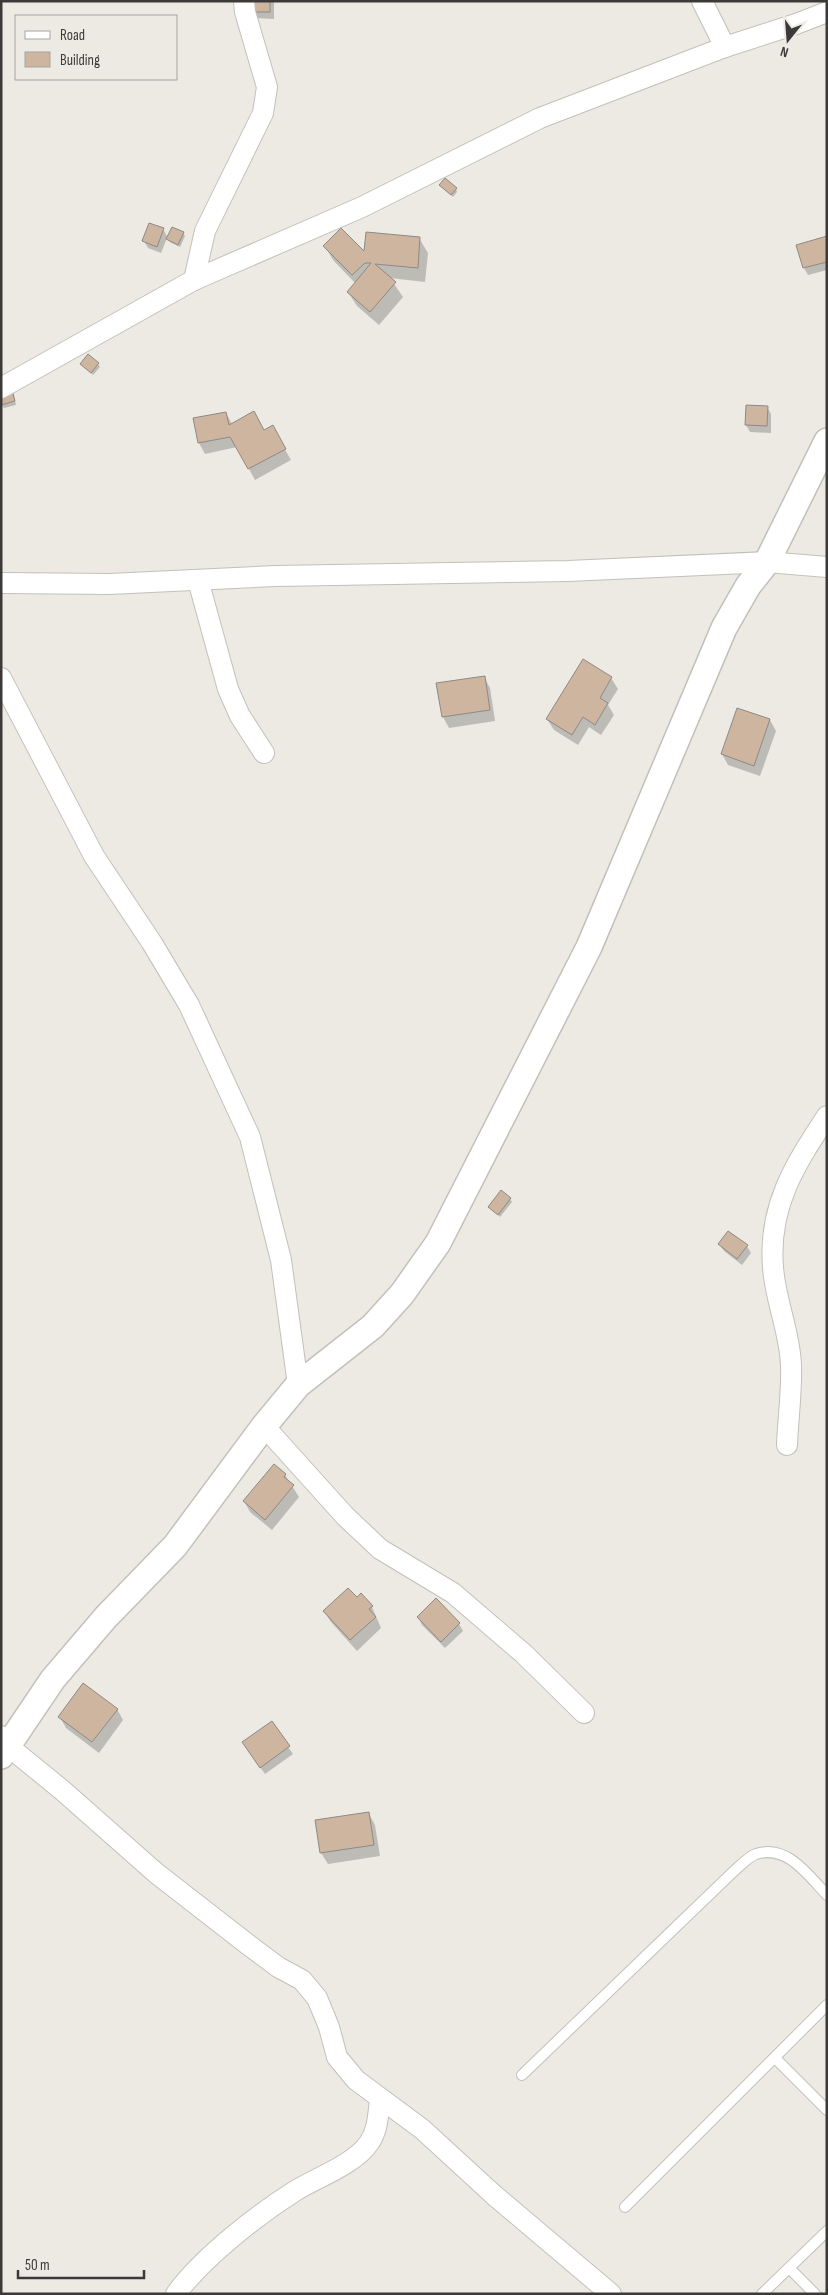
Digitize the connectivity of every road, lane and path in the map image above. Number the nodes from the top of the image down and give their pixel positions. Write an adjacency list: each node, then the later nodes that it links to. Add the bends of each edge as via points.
1 (244, 1): 5 (street, via 267,88 263,113 205,231)
2 (702, 1): 4 (street)
3 (827, 12): 4 (street)
4 (725, 47): 5 (street, via 540,118 362,207)
5 (194, 280): 6 (street)
6 (1, 388)
7 (827, 441): 8 (street)
8 (766, 562): 9 (street); 10 (street, via 568,571); 15 (street, via 724,628 589,947 438,1243 402,1294 373,1326)
9 (827, 567)
10 (198, 580): 11 (street, via 109,584); 13 (street, via 228,690)
11 (1, 583)
12 (2, 683): 15 (street, via 94,856 189,1005 250,1137 281,1260)
13 (264, 753)
14 (827, 1116): 17 (street, via 790,1174 773,1233 773,1268 791,1365)
15 (298, 1385): 16 (street)
16 (264, 1426): 18 (street, via 345,1516 380,1549 453,1593 524,1654); 19 (street, via 175,1546 53,1678)
17 (787, 1445)
18 (584, 1713)
19 (4, 1746): 24 (street, via 62,1790 156,1873 278,1967 302,1980 317,1998 337,2057 356,2080)
20 (827, 1895): 23 (lane, via 791,1858 776,1853 755,1854)
21 (827, 2006): 22 (lane)
22 (775, 2058): 25 (lane); 26 (lane)
23 (522, 2075)
24 (380, 2100): 29 (street, via 376,2129 368,2145 237,2233 184,2282); 30 (street, via 422,2129)
25 (827, 2110)
26 (625, 2207)
27 (827, 2231): 28 (lane)
28 (789, 2268): 31 (lane); 32 (lane)
29 (176, 2294)
30 (611, 2294)
31 (762, 2294)
32 (815, 2294)

